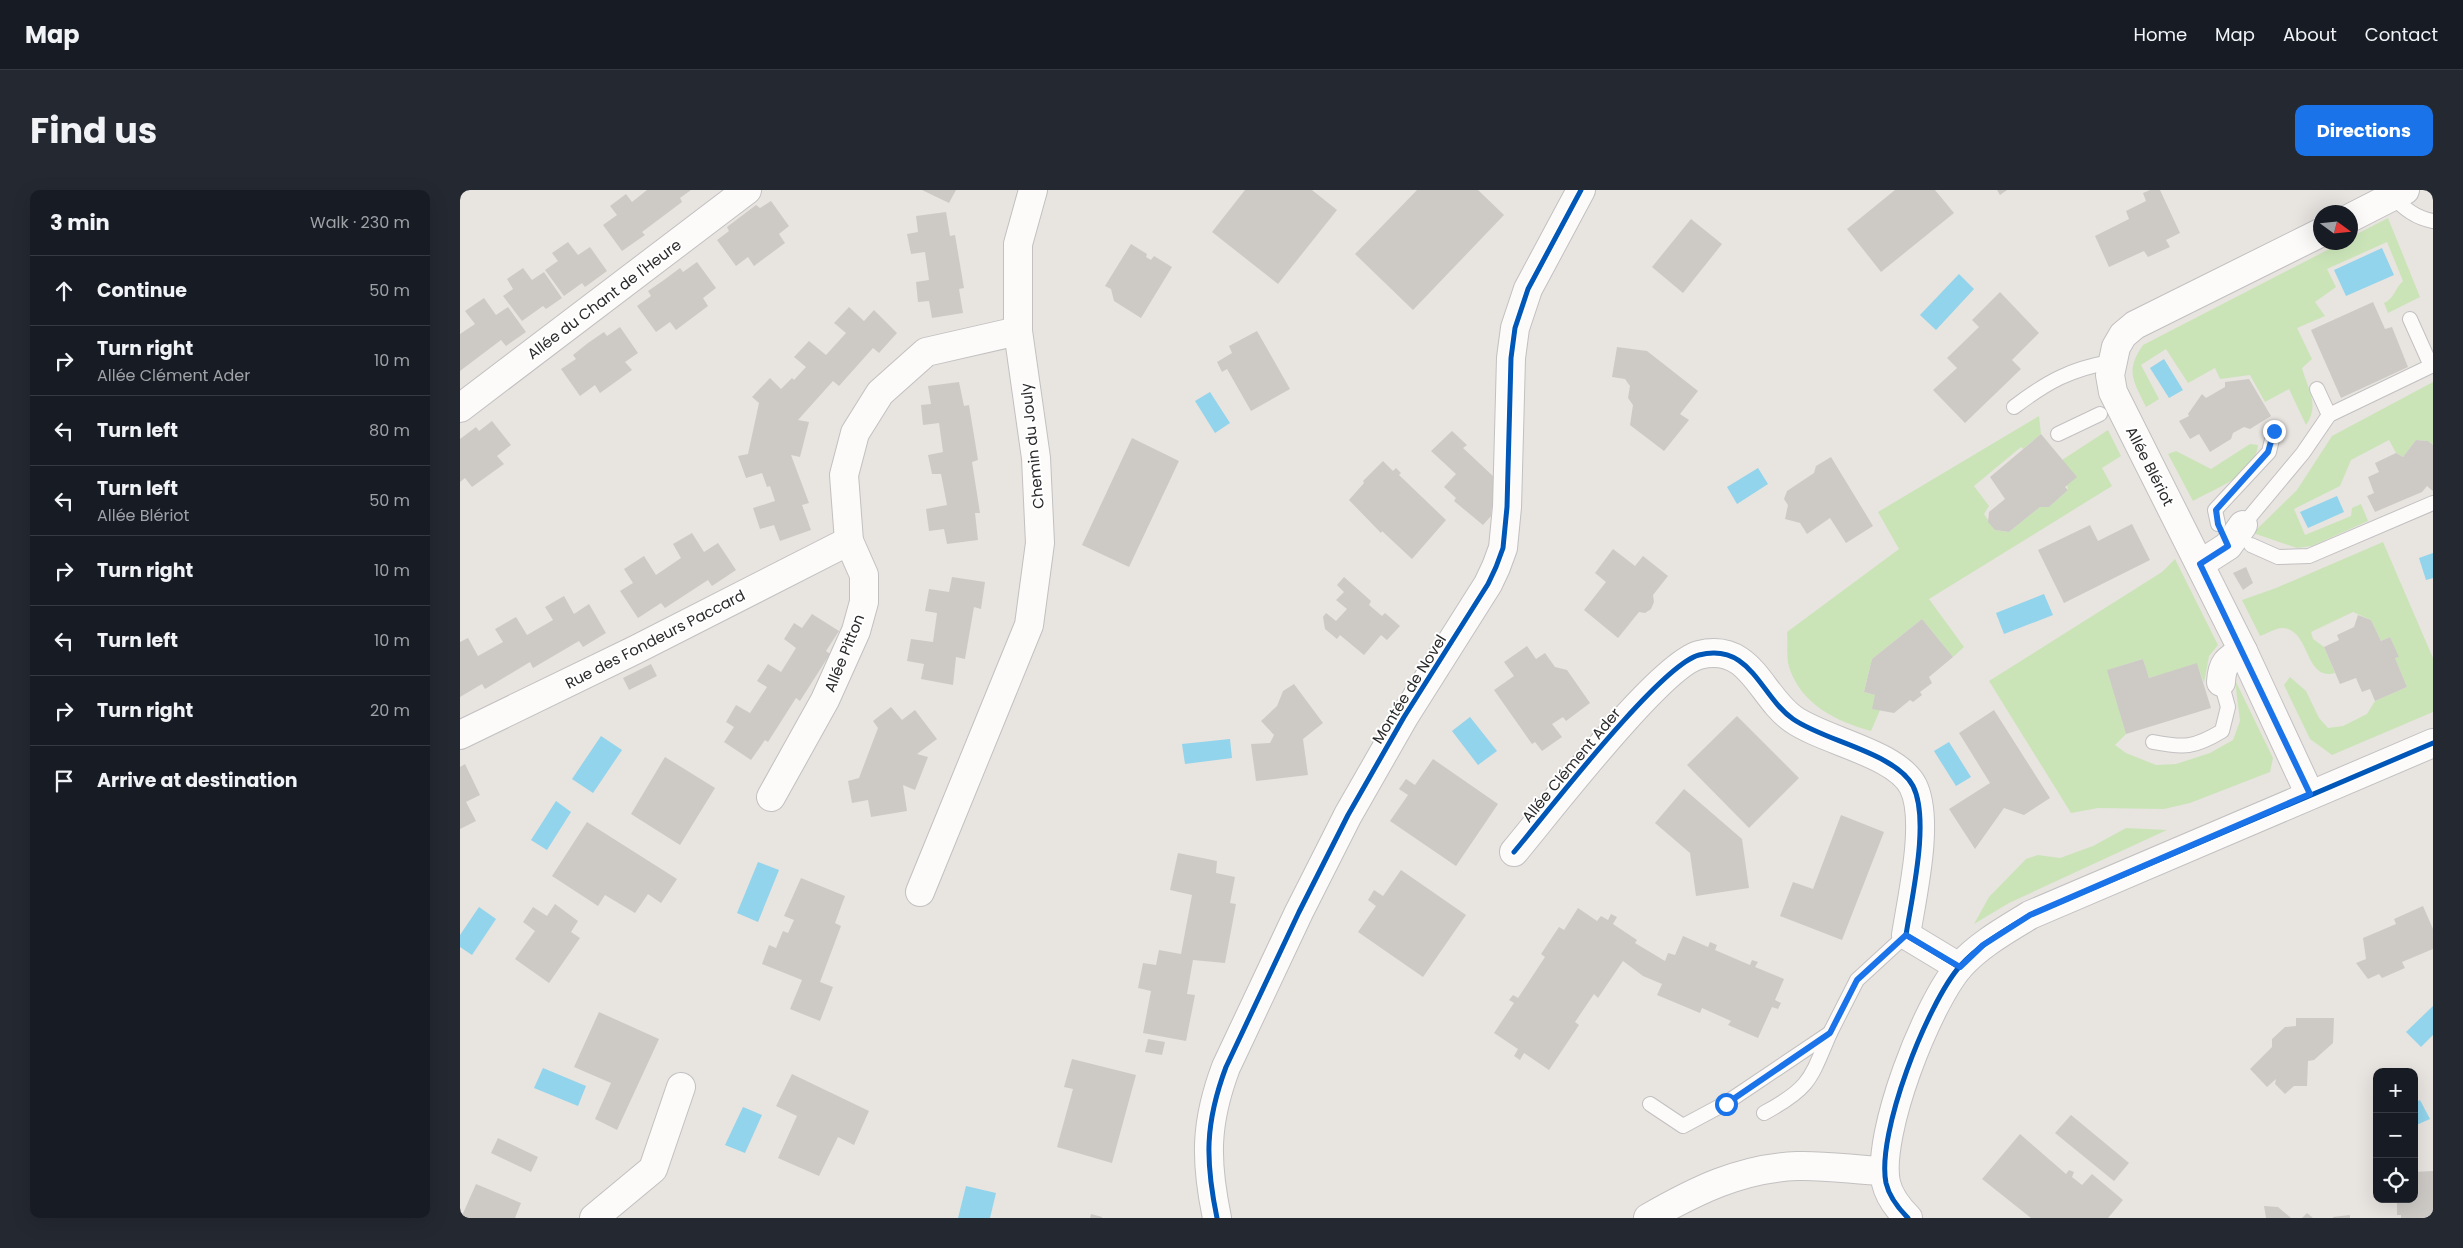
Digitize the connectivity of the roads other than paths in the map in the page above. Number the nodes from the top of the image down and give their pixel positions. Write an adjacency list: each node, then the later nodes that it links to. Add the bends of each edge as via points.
1 (747, 190): 13 (street, Allée du Chant de l'Heure)
2 (1033, 190): 9 (street, Chemin du Jouly, via 1018,244)
3 (1581, 190): 39 (street, Montée de Novel, via 1528,289 1515,328 1511,358 1508,507 1503,548 1488,584 1404,717 1348,815 1226,1067 1217,1089 1209,1127 1208,1161)
4 (2399, 193): 5 (street); 6 (lane, via 2406,210)
5 (2358, 214)
6 (2433, 221)
7 (2313, 236): 10 (street, Allée Blériot, via 2135,325 2123,335)
8 (2410, 319): 15 (lane, via 2432,366)
9 (1018, 331): 20 (street, Allée Pitton, via 926,352 880,393 855,433 844,475); 30 (street, Chemin du Jouly, via 1036,458 1040,543 1029,625)
10 (2111, 362): 12 (lane, via 2086,366 2043,385); 14 (street, Allée Blériot, via 2113,392)
11 (2317, 389): 15 (lane)
12 (2014, 407)
13 (460, 408)
14 (2110, 410): 17 (lane); 21 (street, Allée Blériot)
15 (2329, 415): 19 (lane, via 2303,453)
16 (2274, 431): 19 (lane, via 2268,452 2216,510)
17 (2058, 434)
18 (2433, 502): 19 (lane, via 2309,556 2278,557)
19 (2235, 535): 21 (street)
20 (849, 541): 24 (street, Rue des Fondeurs Paccard, via 635,650); 28 (street, Allée Pitton, via 864,575 864,602 856,631 825,700)
21 (2200, 564): 22 (street, Allée Blériot)
22 (2242, 651): 23 (street, via 2229,658 2222,667); 27 (street, Allée Blériot)
23 (2222, 682): 25 (lane, via 2228,707 2222,731 2203,743 2183,748)
24 (460, 734)
25 (2153, 742)
26 (2433, 743): 27 (street)
27 (2310, 794): 32 (street, via 2030,915 1983,945)
28 (771, 797)
29 (1514, 852): 31 (street, Allée Clément Ader, via 1635,708 1688,659 1700,655 1726,655 1749,668 1779,708 1792,718 1817,733 1890,764 1904,773 1912,785 1920,814 1920,836)
30 (920, 892)
31 (1906, 935): 32 (street); 33 (lane, via 1857,980)
32 (1960, 967): 37 (street, via 1930,1014 1916,1050 1888,1132)
33 (1830, 1033): 35 (lane, via 1726,1104 1683,1126); 36 (lane, via 1808,1082 1790,1098)
34 (681, 1087): 38 (street, via 653,1169)
35 (1650, 1104)
36 (1764, 1113)
37 (1884, 1171): 40 (street, via 1798,1166 1742,1174 1718,1181); 41 (street, via 1892,1198)
38 (594, 1218)
39 (1217, 1218)
40 (1648, 1218)
41 (1908, 1218)

